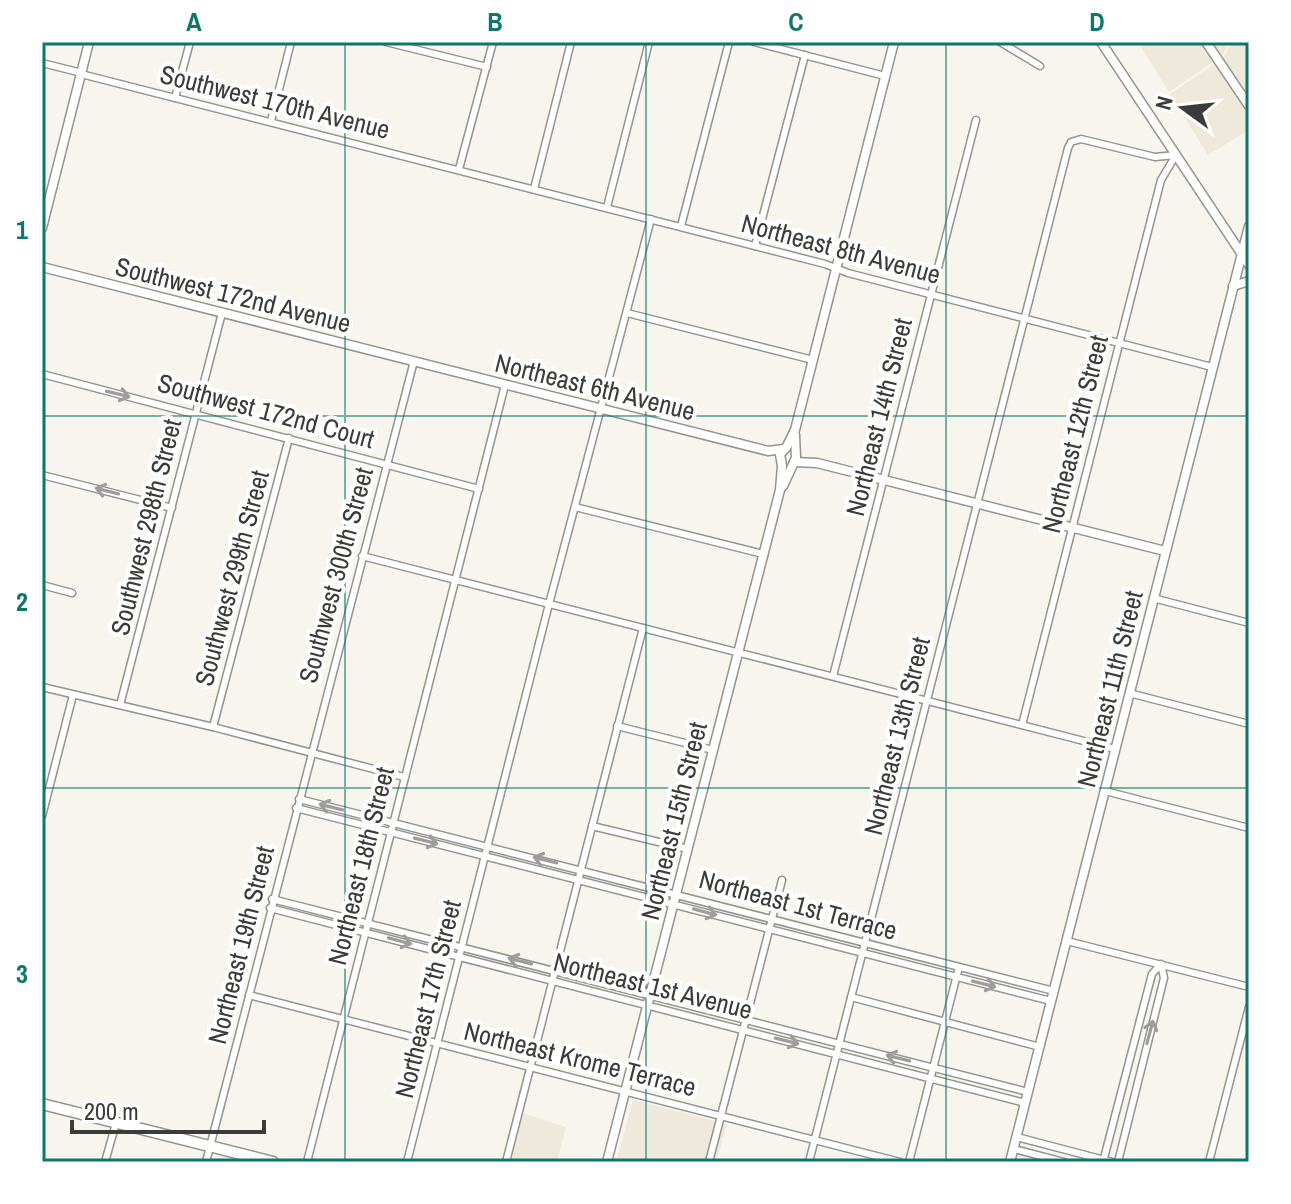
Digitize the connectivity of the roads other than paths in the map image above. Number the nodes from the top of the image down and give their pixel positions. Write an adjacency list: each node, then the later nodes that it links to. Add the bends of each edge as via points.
1 (89, 42): 18 (street)
2 (190, 42): 20 (street)
3 (291, 42): 23 (street)
4 (386, 42): 17 (street)
5 (493, 42): 17 (street)
6 (571, 42): 26 (street)
7 (649, 42): 27 (street)
8 (729, 42): 29 (street)
9 (754, 42): 14 (street)
10 (894, 42): 19 (street)
11 (1000, 42): 16 (street)
12 (1101, 42): 24 (street)
13 (1206, 42): 21 (street)
14 (805, 55): 19 (street); 32 (street)
15 (42, 63): 18 (street, Southwest 170th Avenue)
16 (1040, 66)
17 (487, 67): 25 (street)
18 (81, 74): 20 (street, Southwest 170th Avenue); 31 (street)
19 (885, 76): 36 (street, Northeast 15th Street)
20 (175, 98): 23 (street, Southwest 170th Avenue)
21 (1249, 106)
22 (976, 120): 39 (street, Northeast 14th Street)
23 (271, 121): 25 (street, Southwest 170th Avenue)
24 (1176, 155): 33 (street); 42 (street, Northeast 13th Street, via 1155,157 1087,140 1071,142); 43 (street, Northeast 12th Street, via 1161,180)
25 (459, 169): 26 (street, Northeast 8th Avenue)
26 (534, 189): 27 (street, Northeast 8th Avenue)
27 (607, 207): 28 (street, Northeast 8th Avenue)
28 (651, 219): 29 (street, Northeast 8th Avenue); 41 (street)
29 (681, 226): 32 (street, Northeast 8th Avenue)
30 (1249, 226): 33 (street, Northeast 11th Street)
31 (42, 228)
32 (755, 246): 36 (street, Northeast 8th Avenue)
33 (1241, 254): 34 (street); 38 (street, Northeast 11th Street)
34 (1249, 265)
35 (42, 267): 40 (street, Southwest 172nd Avenue)
36 (837, 269): 39 (street, Northeast 8th Avenue); 44 (street, Northeast 15th Street)
37 (1249, 281): 38 (street)
38 (1233, 286): 46 (street, Northeast 11th Street)
39 (931, 295): 42 (street, Northeast 8th Avenue); 57 (street, Northeast 14th Street)
40 (222, 313): 45 (street, Southwest 172nd Avenue); 50 (street, Southwest 298th Street)
41 (627, 313): 44 (street); 49 (street)
42 (1025, 319): 43 (street, Northeast 8th Avenue); 60 (street, Northeast 13th Street)
43 (1119, 343): 46 (street, Northeast 8th Avenue); 63 (street, Northeast 12th Street)
44 (813, 360): 53 (street, Northeast 15th Street)
45 (414, 361): 48 (street, Northeast 6th Avenue); 55 (street, Southwest 300th Street)
46 (1212, 367): 64 (street, Northeast 11th Street)
47 (42, 374): 50 (street, Southwest 172nd Court, one-way to 50)
48 (505, 385): 49 (street, Northeast 6th Avenue); 58 (street, Northeast 18th Street)
49 (601, 410): 52 (street, Northeast 6th Avenue); 61 (street)
50 (196, 414): 51 (street, Southwest 172nd Court); 62 (street, Southwest 298th Street)
51 (289, 438): 55 (street, Southwest 172nd Court); 84 (street, Southwest 299th Street)
52 (768, 451): 53 (street, Northeast 6th Avenue); 54 (street, Northeast 6th Avenue)
53 (791, 455): 54 (street, Northeast 15th Street, via 780,454); 54 (street, via 786,465); 57 (street); 59 (street, Northeast 15th Street)
54 (781, 460): 59 (street, Northeast 15th Street)
55 (387, 464): 58 (street, Southwest 172nd Court); 66 (street, Southwest 300th Street)
56 (42, 475): 62 (street, one-way to 56)
57 (884, 480): 60 (street); 75 (street, Northeast 14th Street)
58 (479, 489): 67 (street, Northeast 18th Street)
59 (780, 490): 65 (street, Northeast 15th Street)
60 (978, 504): 63 (street); 79 (street, Northeast 13th Street)
61 (575, 507): 65 (street); 71 (street)
62 (172, 508): 80 (street, Southwest 298th Street)
63 (1072, 527): 64 (street); 82 (street, Northeast 12th Street)
64 (1165, 551): 70 (street, Northeast 11th Street)
65 (763, 554): 74 (street, Northeast 15th Street)
66 (362, 556): 67 (street); 87 (street, Southwest 300th Street)
67 (455, 581): 71 (street); 88 (street, Northeast 18th Street)
68 (42, 585): 69 (street)
69 (72, 593)
70 (1153, 598): 72 (street); 77 (street, Northeast 11th Street)
71 (549, 604): 73 (street); 97 (street, Northeast 17th Street)
72 (1249, 623)
73 (643, 628): 74 (street); 83 (street)
74 (738, 652): 75 (street); 86 (street, Northeast 15th Street)
75 (833, 676): 79 (street)
76 (42, 687): 78 (street)
77 (1129, 693): 81 (street); 85 (street, Northeast 11th Street)
78 (73, 695): 80 (street); 92 (street)
79 (927, 700): 82 (street); 112 (street, Northeast 13th Street)
80 (120, 705): 84 (street)
81 (1249, 724)
82 (1022, 725): 85 (street)
83 (617, 726): 86 (street); 94 (street)
84 (213, 727): 87 (street)
85 (1115, 749): 89 (street, Northeast 11th Street)
86 (713, 750): 98 (street, Northeast 15th Street)
87 (310, 753): 88 (street); 90 (street, Northeast 19th Street)
88 (404, 777): 93 (street, Northeast 18th Street)
89 (1105, 791): 95 (street); 111 (street, Northeast 11th Street)
90 (299, 799): 91 (street, Northeast 19th Street); 93 (street, Northeast 1st Terrace, one-way to 90)
91 (296, 808): 96 (street, Northeast 1st Terrace); 104 (street, Northeast 19th Street)
92 (42, 816)
93 (393, 823): 96 (street, Northeast 18th Street); 97 (street, Northeast 1st Terrace)
94 (592, 826): 98 (street); 100 (street)
95 (1249, 828)
96 (390, 832): 99 (street, Northeast 1st Terrace, one-way to 99); 108 (street, Northeast 18th Street)
97 (488, 846): 99 (street, Northeast 17th Street); 100 (street, Northeast 1st Terrace, one-way to 97)
98 (688, 849): 103 (street, Northeast 15th Street)
99 (485, 856): 101 (street, Northeast 1st Terrace); 113 (street, Northeast 17th Street)
100 (581, 869): 101 (street); 103 (street, Northeast 1st Terrace)
101 (579, 879): 105 (street, Northeast 1st Terrace); 118 (street)
102 (782, 880): 107 (street)
103 (676, 894): 105 (street, Northeast 15th Street); 107 (street, Northeast 1st Terrace)
104 (272, 899): 106 (street, Northeast 19th Street); 108 (street, Northeast 1st Avenue)
105 (673, 904): 109 (street, Northeast 1st Terrace, one-way to 109); 123 (street, Northeast 15th Street)
106 (270, 908): 110 (street, Northeast 1st Avenue); 124 (street, Northeast 19th Street)
107 (772, 918): 109 (street); 112 (street, Northeast 1st Terrace)
108 (367, 923): 110 (street, Northeast 18th Street); 113 (street, Northeast 1st Avenue)
109 (769, 929): 114 (street, Northeast 1st Terrace); 130 (street)
110 (365, 932): 115 (street, Northeast 1st Avenue, one-way to 115); 129 (street, Northeast 18th Street)
111 (1067, 941): 116 (street); 122 (street, Northeast 11th Street)
112 (865, 943): 114 (street, Northeast 13th Street); 117 (street, Northeast 1st Terrace)
113 (462, 947): 115 (street, Northeast 17th Street); 118 (street, Northeast 1st Avenue, one-way to 113)
114 (863, 953): 119 (street, Northeast 1st Terrace); 125 (street, Northeast 13th Street)
115 (459, 957): 120 (street, Northeast 1st Avenue); 133 (street, Northeast 17th Street)
116 (1161, 964): 121 (street); 139 (street, via 1152,974); 140 (street, one-way to 116, via 1164,978)
117 (959, 967): 119 (street); 122 (street, Northeast 1st Terrace)
118 (555, 970): 120 (street); 123 (street, Northeast 1st Avenue)
119 (957, 977): 126 (street, Northeast 1st Terrace, one-way to 126); 131 (street)
120 (553, 980): 127 (street, Northeast 1st Avenue); 137 (street)
121 (1249, 987)
122 (1054, 991): 126 (street, Northeast 11th Street)
123 (650, 994): 127 (street, Northeast 15th Street); 130 (street, Northeast 1st Avenue)
124 (249, 995): 129 (street, Northeast Krome Terrace); 150 (street, Northeast 19th Street)
125 (851, 997): 131 (street); 134 (street, Northeast 13th Street)
126 (1051, 1001): 135 (street, Northeast 11th Street)
127 (648, 1005): 132 (street, Northeast 1st Avenue); 142 (street, Northeast 15th Street)
128 (1249, 1007): 166 (street)
129 (342, 1018): 133 (street, Northeast Krome Terrace); 155 (street, Northeast 18th Street)
130 (746, 1019): 132 (street); 134 (street, Northeast 1st Avenue)
131 (945, 1022): 135 (street); 138 (street)
132 (743, 1030): 136 (street, Northeast 1st Avenue, one-way to 136); 146 (street)
133 (437, 1043): 137 (street, Northeast Krome Terrace); 156 (street, Northeast 17th Street)
134 (839, 1044): 136 (street, Northeast 13th Street); 138 (street, Northeast 1st Avenue, one-way to 134)
135 (1040, 1047): 143 (street, Northeast 11th Street)
136 (837, 1054): 141 (street, Northeast 1st Avenue); 149 (street, Northeast 13th Street)
137 (531, 1067): 142 (street, Northeast Krome Terrace); 157 (street)
138 (933, 1067): 141 (street); 143 (street, Northeast 1st Avenue)
139 (1127, 1074): 140 (street); 165 (street)
140 (1139, 1077): 165 (street)
141 (930, 1078): 144 (street, Northeast 1st Avenue); 162 (street)
142 (625, 1091): 146 (street, Northeast Krome Terrace); 158 (street, Northeast 15th Street)
143 (1028, 1092): 144 (street, Northeast 11th Street)
144 (1025, 1103): 148 (street, Northeast 11th Street)
145 (42, 1104): 147 (highway)
146 (720, 1116): 149 (street, Northeast Krome Terrace); 159 (street)
147 (116, 1123): 150 (highway); 152 (street)
148 (1017, 1137): 151 (street, Northeast 11th Street); 165 (street)
149 (814, 1140): 160 (street, Northeast 13th Street); 161 (street, Northeast Krome Terrace)
150 (210, 1146): 153 (street, Northeast 19th Street); 154 (highway)
151 (1014, 1149): 163 (street, Northeast 11th Street); 164 (street)
152 (105, 1162)
153 (206, 1162)
154 (273, 1162)
155 (307, 1162)
156 (407, 1162)
157 (506, 1162)
158 (607, 1162)
159 (709, 1162)
160 (809, 1162)
161 (900, 1162)
162 (909, 1162)
163 (1010, 1162)
164 (1064, 1162)
165 (1109, 1162)
166 (1209, 1162)

